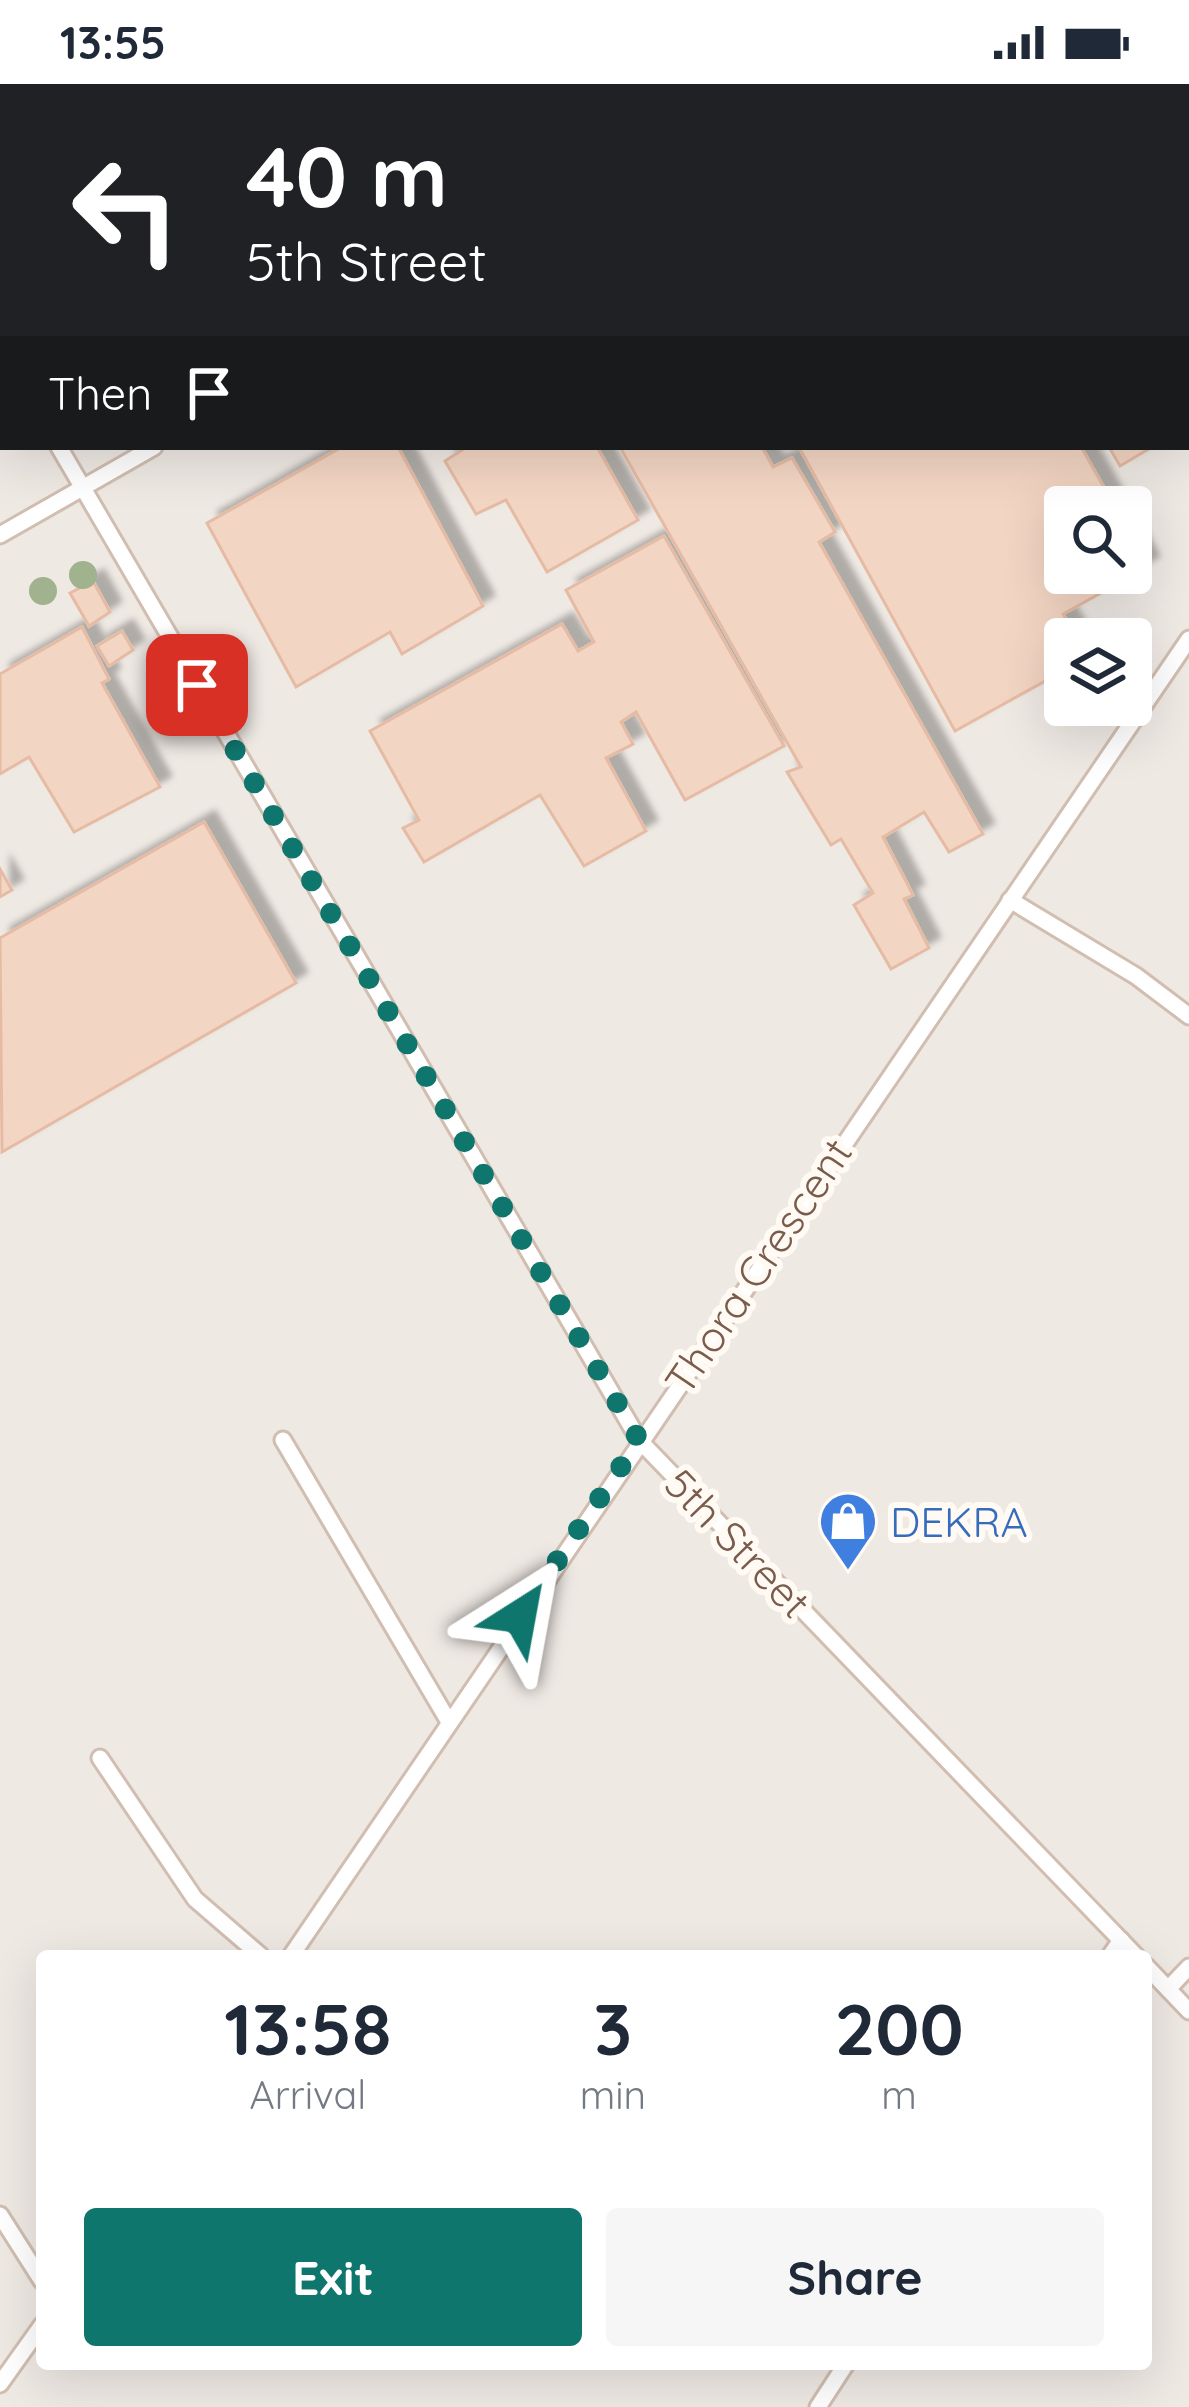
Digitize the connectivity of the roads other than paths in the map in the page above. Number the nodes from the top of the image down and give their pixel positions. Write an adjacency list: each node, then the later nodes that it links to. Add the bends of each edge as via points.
1 (60, 450): 3 (lane, 5th Street)
2 (149, 450): 3 (lane)
3 (81, 488): 4 (lane); 9 (lane, 5th Street)
4 (0, 535)
5 (1189, 639): 6 (lane, Thora Crescent)
6 (1010, 900): 7 (lane); 9 (lane, Thora Crescent)
7 (1189, 1016)
8 (283, 1440): 10 (lane)
9 (639, 1440): 10 (lane, Thora Crescent); 12 (lane, 5th Street)
10 (449, 1722): 14 (lane, Thora Crescent)
11 (100, 1758): 13 (lane, via 209,1916)
12 (1120, 1940): 15 (lane); 16 (lane, 5th Street)
13 (253, 1950)
14 (295, 1950)
15 (1114, 1950)
16 (1130, 1950)
17 (1189, 1967): 19 (lane)
18 (1152, 1972): 19 (lane)
19 (1168, 1989): 20 (lane)
20 (1189, 2011)
21 (0, 2215): 22 (lane)
22 (36, 2272)
23 (36, 2333): 25 (lane)
24 (841, 2370): 26 (lane)
25 (0, 2384)
26 (818, 2407)

